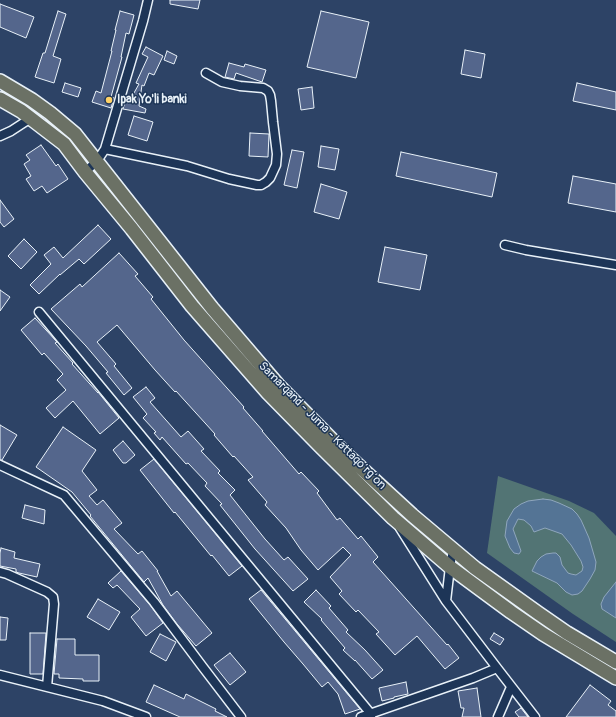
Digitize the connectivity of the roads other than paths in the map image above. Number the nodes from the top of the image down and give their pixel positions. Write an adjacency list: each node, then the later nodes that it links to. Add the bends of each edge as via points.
1 (148, 0): 7 (street)
2 (206, 74): 7 (street, via 222,82 268,91 277,154 276,165 266,182 257,185 187,166)
3 (0, 81): 8 (main road, Samarqand - Juma - Kattaqo‘rg‘on, via 32,100 70,129)
4 (0, 99): 5 (main road, Samarqand - Juma - Kattaqo‘rg‘on)
5 (31, 118): 6 (street); 9 (main road, Samarqand - Juma - Kattaqo‘rg‘on, via 64,144)
6 (0, 136)
7 (105, 149): 8 (street)
8 (97, 161): 9 (street); 15 (main road, Samarqand - Juma - Kattaqo‘rg‘on, via 212,308 278,385 356,463)
9 (85, 172): 14 (main road, Samarqand - Juma - Kattaqo‘rg‘on, via 192,306 268,393)
10 (505, 245): 11 (street)
11 (616, 265)
12 (39, 312): 25 (street)
13 (0, 465): 27 (street, via 64,495 154,602)
14 (393, 518): 16 (main road, Samarqand - Juma - Kattaqo‘rg‘on); 18 (street)
15 (453, 550): 16 (street); 19 (main road, Samarqand - Juma - Kattaqo‘rg‘on, via 567,633)
16 (450, 567): 18 (street); 22 (main road, Samarqand - Juma - Kattaqo‘rg‘on, via 543,634)
17 (0, 572): 23 (street, via 53,597)
18 (446, 601): 20 (street)
19 (616, 662)
20 (496, 668): 24 (street); 25 (street)
21 (0, 675): 23 (street)
22 (616, 678)
23 (47, 687): 26 (street, via 103,701)
24 (511, 687): 29 (street); 30 (street)
25 (371, 715): 28 (street)
26 (146, 717)
27 (241, 717)
28 (361, 717)
29 (498, 717)
30 (535, 717)

